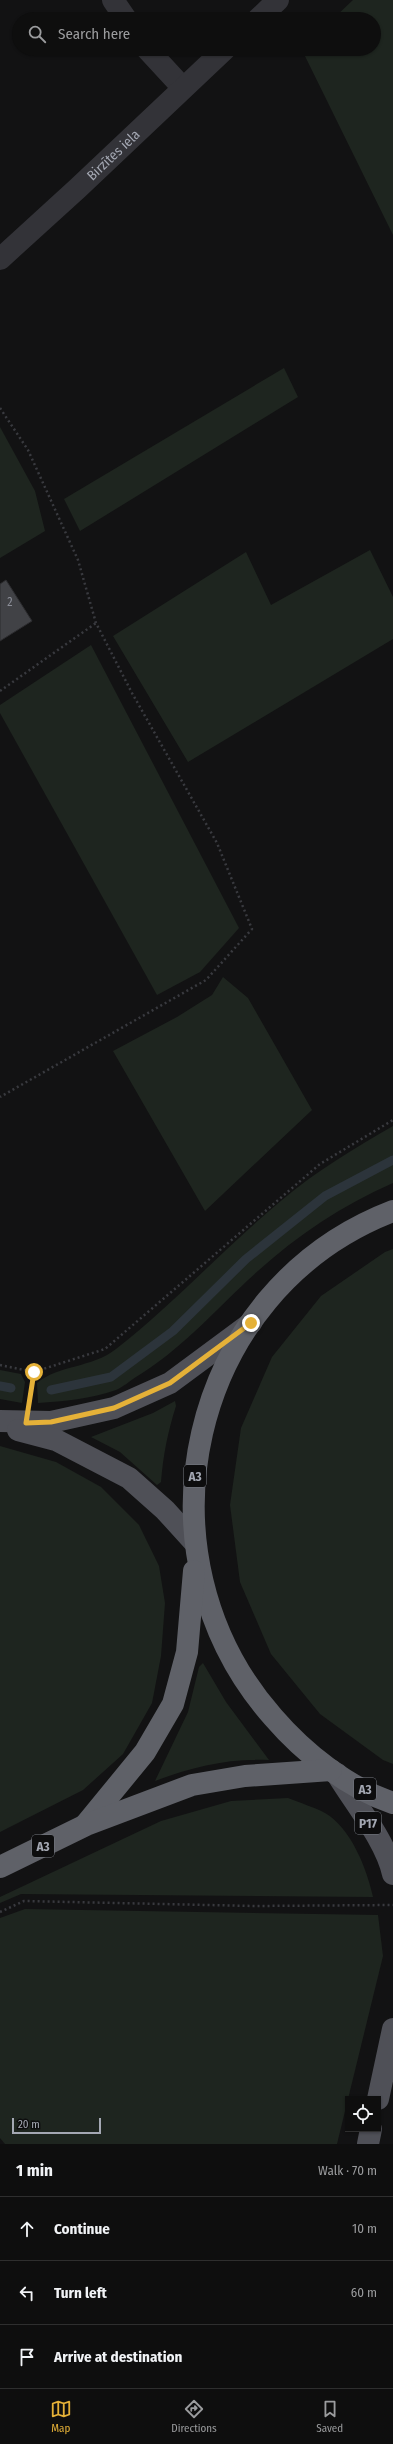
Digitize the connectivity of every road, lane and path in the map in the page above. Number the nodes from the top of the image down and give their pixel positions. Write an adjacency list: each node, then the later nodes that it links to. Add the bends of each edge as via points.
1 (113, 0): 3 (street)
2 (278, 0): 4 (street)
3 (121, 12)
4 (265, 12)
5 (153, 56): 7 (street)
6 (217, 56): 7 (street, Birzītes iela)
7 (183, 88): 8 (street, Birzītes iela)
8 (0, 259)
9 (0, 408): 10 (path, via 28,450 75,553)
10 (96, 622): 11 (path); 12 (path, via 132,693 217,844 252,929 206,980)
11 (0, 691)
12 (0, 1097)
13 (393, 1120): 17 (path, via 320,1164 105,1349)
14 (393, 1211): 15 (highway, A3, via 341,1237 307,1262 277,1291)
15 (251, 1323): 19 (main road, via 170,1383 114,1408 51,1422); 21 (highway, A3, via 227,1363 209,1406 198,1451 193,1497)
16 (0, 1366): 17 (path)
17 (34, 1372): 19 (path)
18 (0, 1421): 19 (main road)
19 (26, 1423)
20 (0, 1425): 21 (main road, via 56,1440 129,1478 165,1510)
21 (195, 1548): 22 (highway, A3, via 208,1604 228,1653 256,1698 290,1737); 24 (highway, A3, via 187,1652 173,1704 145,1752)
22 (334, 1772): 23 (highway, A3); 24 (highway, A3, via 212,1780 159,1796); 26 (main road, P17, via 376,1837 391,1864)
23 (393, 1803)
24 (86, 1825): 25 (highway, A3)
25 (0, 1867)
26 (393, 1874)
27 (393, 1905): 28 (path, via 254,1906 24,1901)
28 (0, 1912)
29 (393, 2029): 30 (main road)
30 (379, 2096)
31 (370, 2132): 32 (main road)
32 (368, 2144)

